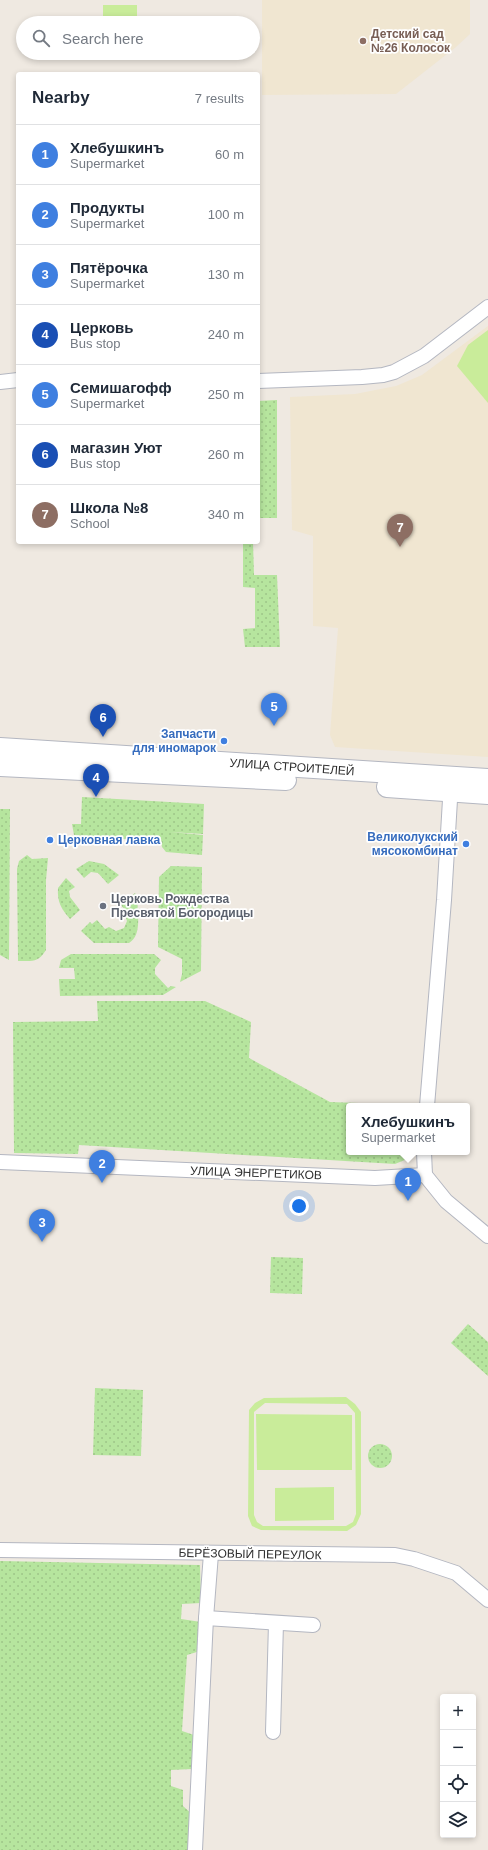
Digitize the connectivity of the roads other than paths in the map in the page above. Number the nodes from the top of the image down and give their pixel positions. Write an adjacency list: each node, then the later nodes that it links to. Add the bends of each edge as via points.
1 (488, 307): 3 (street, via 424,356 394,372 362,377)
2 (16, 380): 4 (street)
3 (260, 380)
4 (0, 382)
5 (0, 748): 8 (street, УЛИЦА СТРОИТЕЛЕЙ)
6 (0, 766): 8 (street, УЛИЦА СТРОИТЕЛЕЙ, via 346,783)
7 (488, 779): 8 (street, УЛИЦА СТРОИТЕЛЕЙ)
8 (451, 784): 9 (street, УЛИЦА СТРОИТЕЛЕЙ); 10 (street)
9 (488, 794)
10 (427, 1103)
11 (424, 1155): 13 (street)
12 (0, 1162): 13 (street, УЛИЦА ЭНЕРГЕТИКОВ, via 375,1178)
13 (425, 1175): 14 (street, via 446,1201)
14 (488, 1236)
15 (0, 1550): 16 (street, БЕРЁЗОВЫЙ ПЕРЕУЛОК)
16 (211, 1554): 17 (street, БЕРЁЗОВЫЙ ПЕРЕУЛОК, via 395,1555 456,1573); 18 (street)
17 (488, 1600)
18 (206, 1618): 19 (street); 22 (street)
19 (276, 1623): 20 (street); 21 (street)
20 (313, 1625)
21 (273, 1732)
22 (195, 1850)

